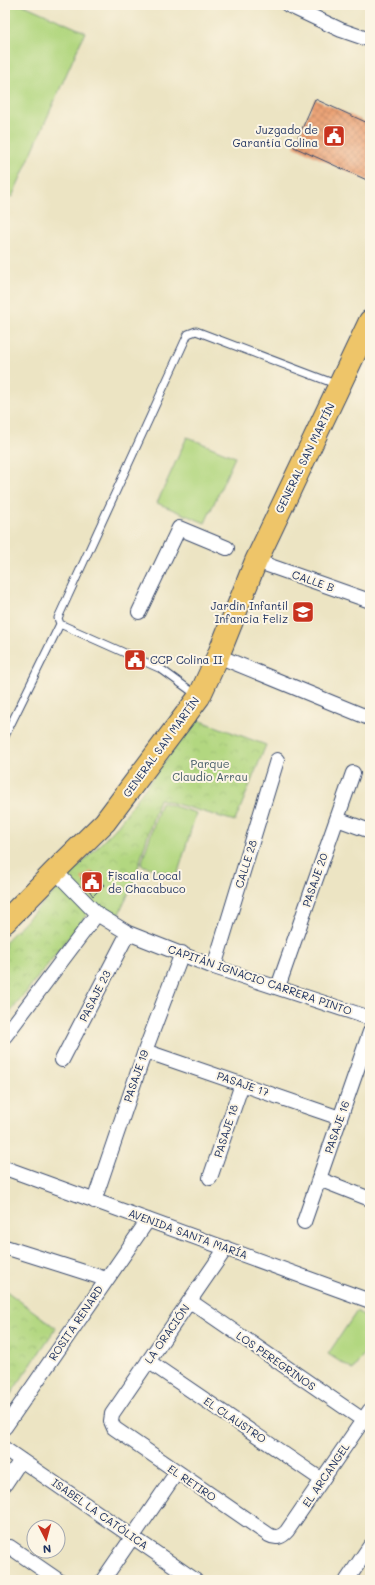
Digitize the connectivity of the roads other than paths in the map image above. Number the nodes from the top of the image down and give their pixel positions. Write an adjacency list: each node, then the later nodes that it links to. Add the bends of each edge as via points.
1 (288, 5): 2 (street, via 341,30)
2 (370, 40)
3 (370, 321): 4 (main road, GENERAL SAN MARTÍN)
4 (340, 386): 6 (main road, GENERAL SAN MARTÍN); 9 (lane, via 196,331 188,334 58,618)
5 (228, 548): 8 (street, via 178,528)
6 (256, 561): 7 (street, CALLE B); 10 (main road, GENERAL SAN MARTÍN)
7 (370, 601)
8 (139, 612)
9 (60, 624): 11 (lane, via 161,669); 13 (lane)
10 (218, 656): 11 (main road, GENERAL SAN MARTÍN); 12 (street)
11 (199, 697): 18 (main road, GENERAL SAN MARTÍN, via 105,822)
12 (369, 718)
13 (5, 736)
14 (277, 760): 23 (street, CALLE 28)
15 (353, 773): 16 (street, PASAJE 20)
16 (337, 819): 17 (street); 24 (street, PASAJE 20)
17 (370, 831)
18 (55, 871): 19 (street, CAPITÁN IGNACIO CARRERA PINTO); 20 (main road, GENERAL SAN MARTÍN)
19 (97, 914): 21 (street, CAPITÁN IGNACIO CARRERA PINTO); 27 (street)
20 (7, 916)
21 (128, 933): 22 (street, CAPITÁN IGNACIO CARRERA PINTO); 29 (street, PASAJE 23)
22 (182, 953): 23 (street, CAPITÁN IGNACIO CARRERA PINTO); 28 (street, PASAJE 19)
23 (214, 967): 24 (street, CAPITÁN IGNACIO CARRERA PINTO)
24 (278, 987): 25 (street, CAPITÁN IGNACIO CARRERA PINTO)
25 (370, 1018)
26 (370, 1032): 31 (street, PASAJE 16)
27 (5, 1036)
28 (145, 1051): 30 (street, PASAJE 17); 36 (street, PASAJE 19)
29 (62, 1060)
30 (242, 1084): 31 (street, PASAJE 17); 33 (street, PASAJE 18)
31 (340, 1118): 34 (street, PASAJE 16)
32 (5, 1168): 36 (street, AVENIDA SANTA MARÍA)
33 (210, 1178)
34 (319, 1179): 35 (street); 38 (street, PASAJE 16)
35 (370, 1199)
36 (94, 1200): 37 (street, AVENIDA SANTA MARÍA)
37 (148, 1220): 40 (street, AVENIDA SANTA MARÍA); 41 (street, ROSITA RENARD)
38 (304, 1222)
39 (5, 1247): 41 (street)
40 (226, 1248): 42 (street, AVENIDA SANTA MARÍA); 43 (street, LA ORACIÓN)
41 (106, 1279): 47 (street, ROSITA RENARD)
42 (370, 1300)
43 (190, 1301): 44 (street, LA ORACIÓN); 45 (street, LOS PEREGRINOS)
44 (148, 1361): 46 (street, LA ORACIÓN, via 112,1414); 51 (street, EL CLAUSTRO)
45 (366, 1415): 51 (street, EL ARCANGEL)
46 (111, 1421): 50 (street, EL RETIRO, via 117,1431)
47 (5, 1427)
48 (5, 1448): 49 (street, ISABEL LA CATÓLICA)
49 (21, 1460): 52 (street); 53 (street, ISABEL LA CATÓLICA)
50 (178, 1472): 53 (street); 54 (street, EL RETIRO, via 269,1535)
51 (322, 1480): 54 (street, EL ARCANGEL, via 287,1531)
52 (5, 1484)
53 (133, 1537): 58 (street); 59 (street, ISABEL LA CATÓLICA)
54 (279, 1537)
55 (370, 1546): 60 (street)
56 (10, 1547): 57 (street)
57 (58, 1580)
58 (103, 1580)
59 (195, 1580)
60 (347, 1580)

